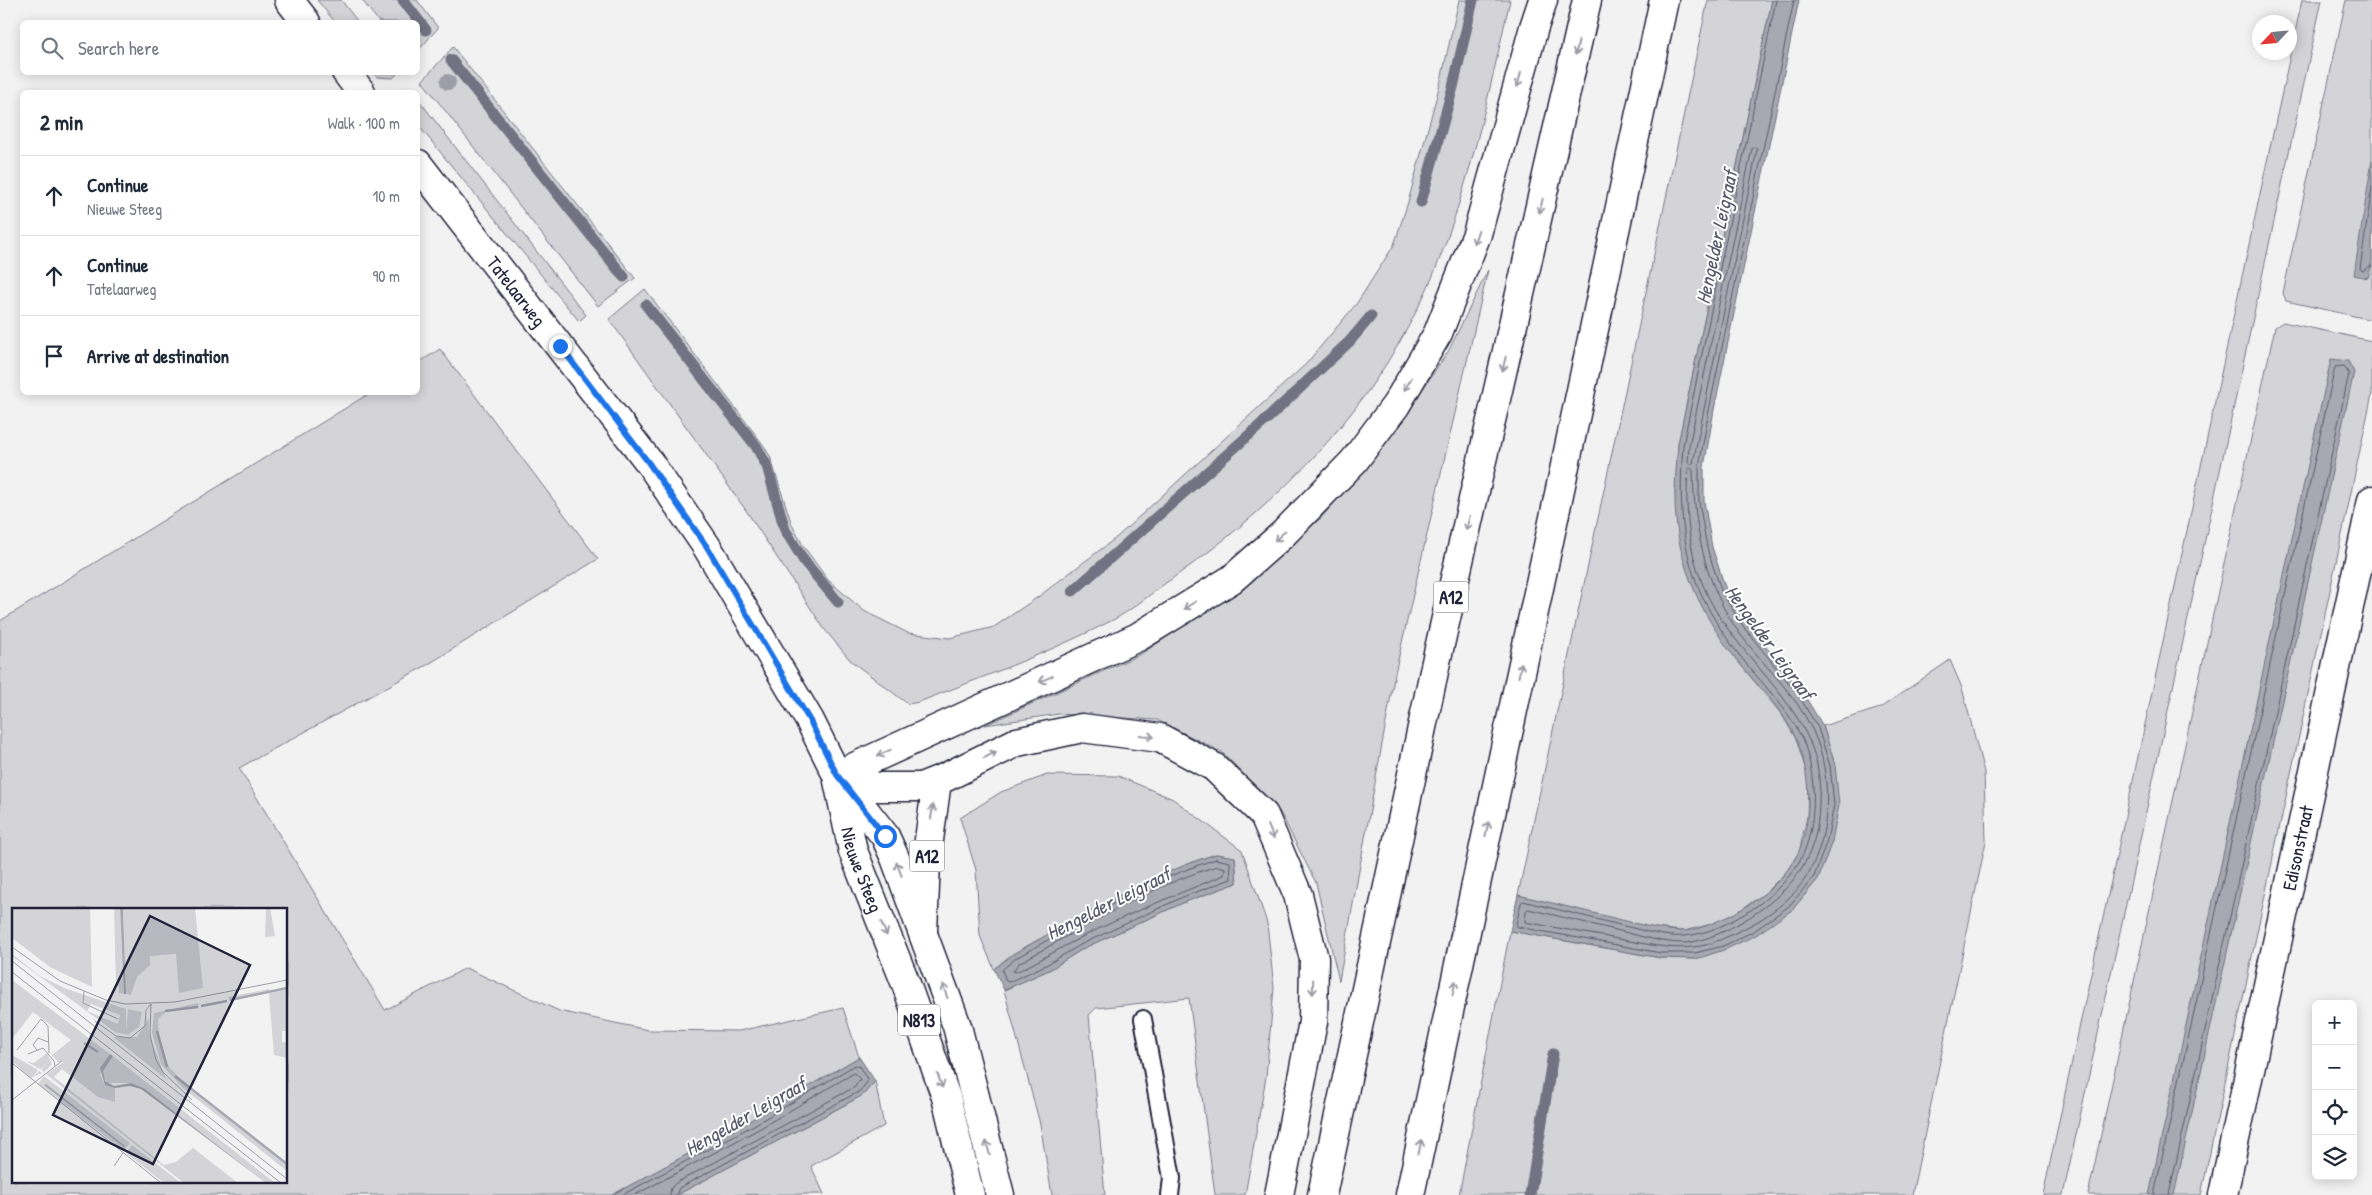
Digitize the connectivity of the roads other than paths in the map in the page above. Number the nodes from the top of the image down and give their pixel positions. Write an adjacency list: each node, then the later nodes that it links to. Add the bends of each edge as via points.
1 (289, 0): 5 (main road)
2 (1544, 0): 10 (main road, one-way to 10, via 1477,234 1438,333 1396,405 1354,461 1282,535 1232,579 1138,637)
3 (1588, 0): 18 (main road, A12, one-way to 18, via 1436,662)
4 (1664, 0): 19 (main road, one-way to 4)
5 (304, 20)
6 (348, 75): 7 (main road)
7 (360, 90)
8 (420, 167): 10 (main road, Tatelaarweg / N813, via 654,470 707,547 810,721)
9 (2372, 500): 20 (main road, Edisonstraat)
10 (837, 775): 11 (main road, via 877,787 922,787); 12 (main road, Nieuwe Steeg / N813, one-way to 10, via 885,836); 14 (main road, Nieuwe Steeg / N813, one-way to 14, via 853,851 906,984 946,1097)
11 (937, 781): 12 (main road, A12, one-way to 11, via 926,862); 17 (main road, one-way to 17, via 1017,742 1082,728 1160,738 1214,766 1264,815 1298,895 1314,959 1313,1022)
12 (923, 931): 15 (main road, Nieuwe Steeg / N813, one-way to 12, via 957,1026)
13 (1143, 1019): 16 (lane, via 1172,1178)
14 (970, 1195)
15 (1000, 1195)
16 (1170, 1195)
17 (1279, 1195)
18 (1322, 1195)
19 (1410, 1195)
20 (2222, 1195)

